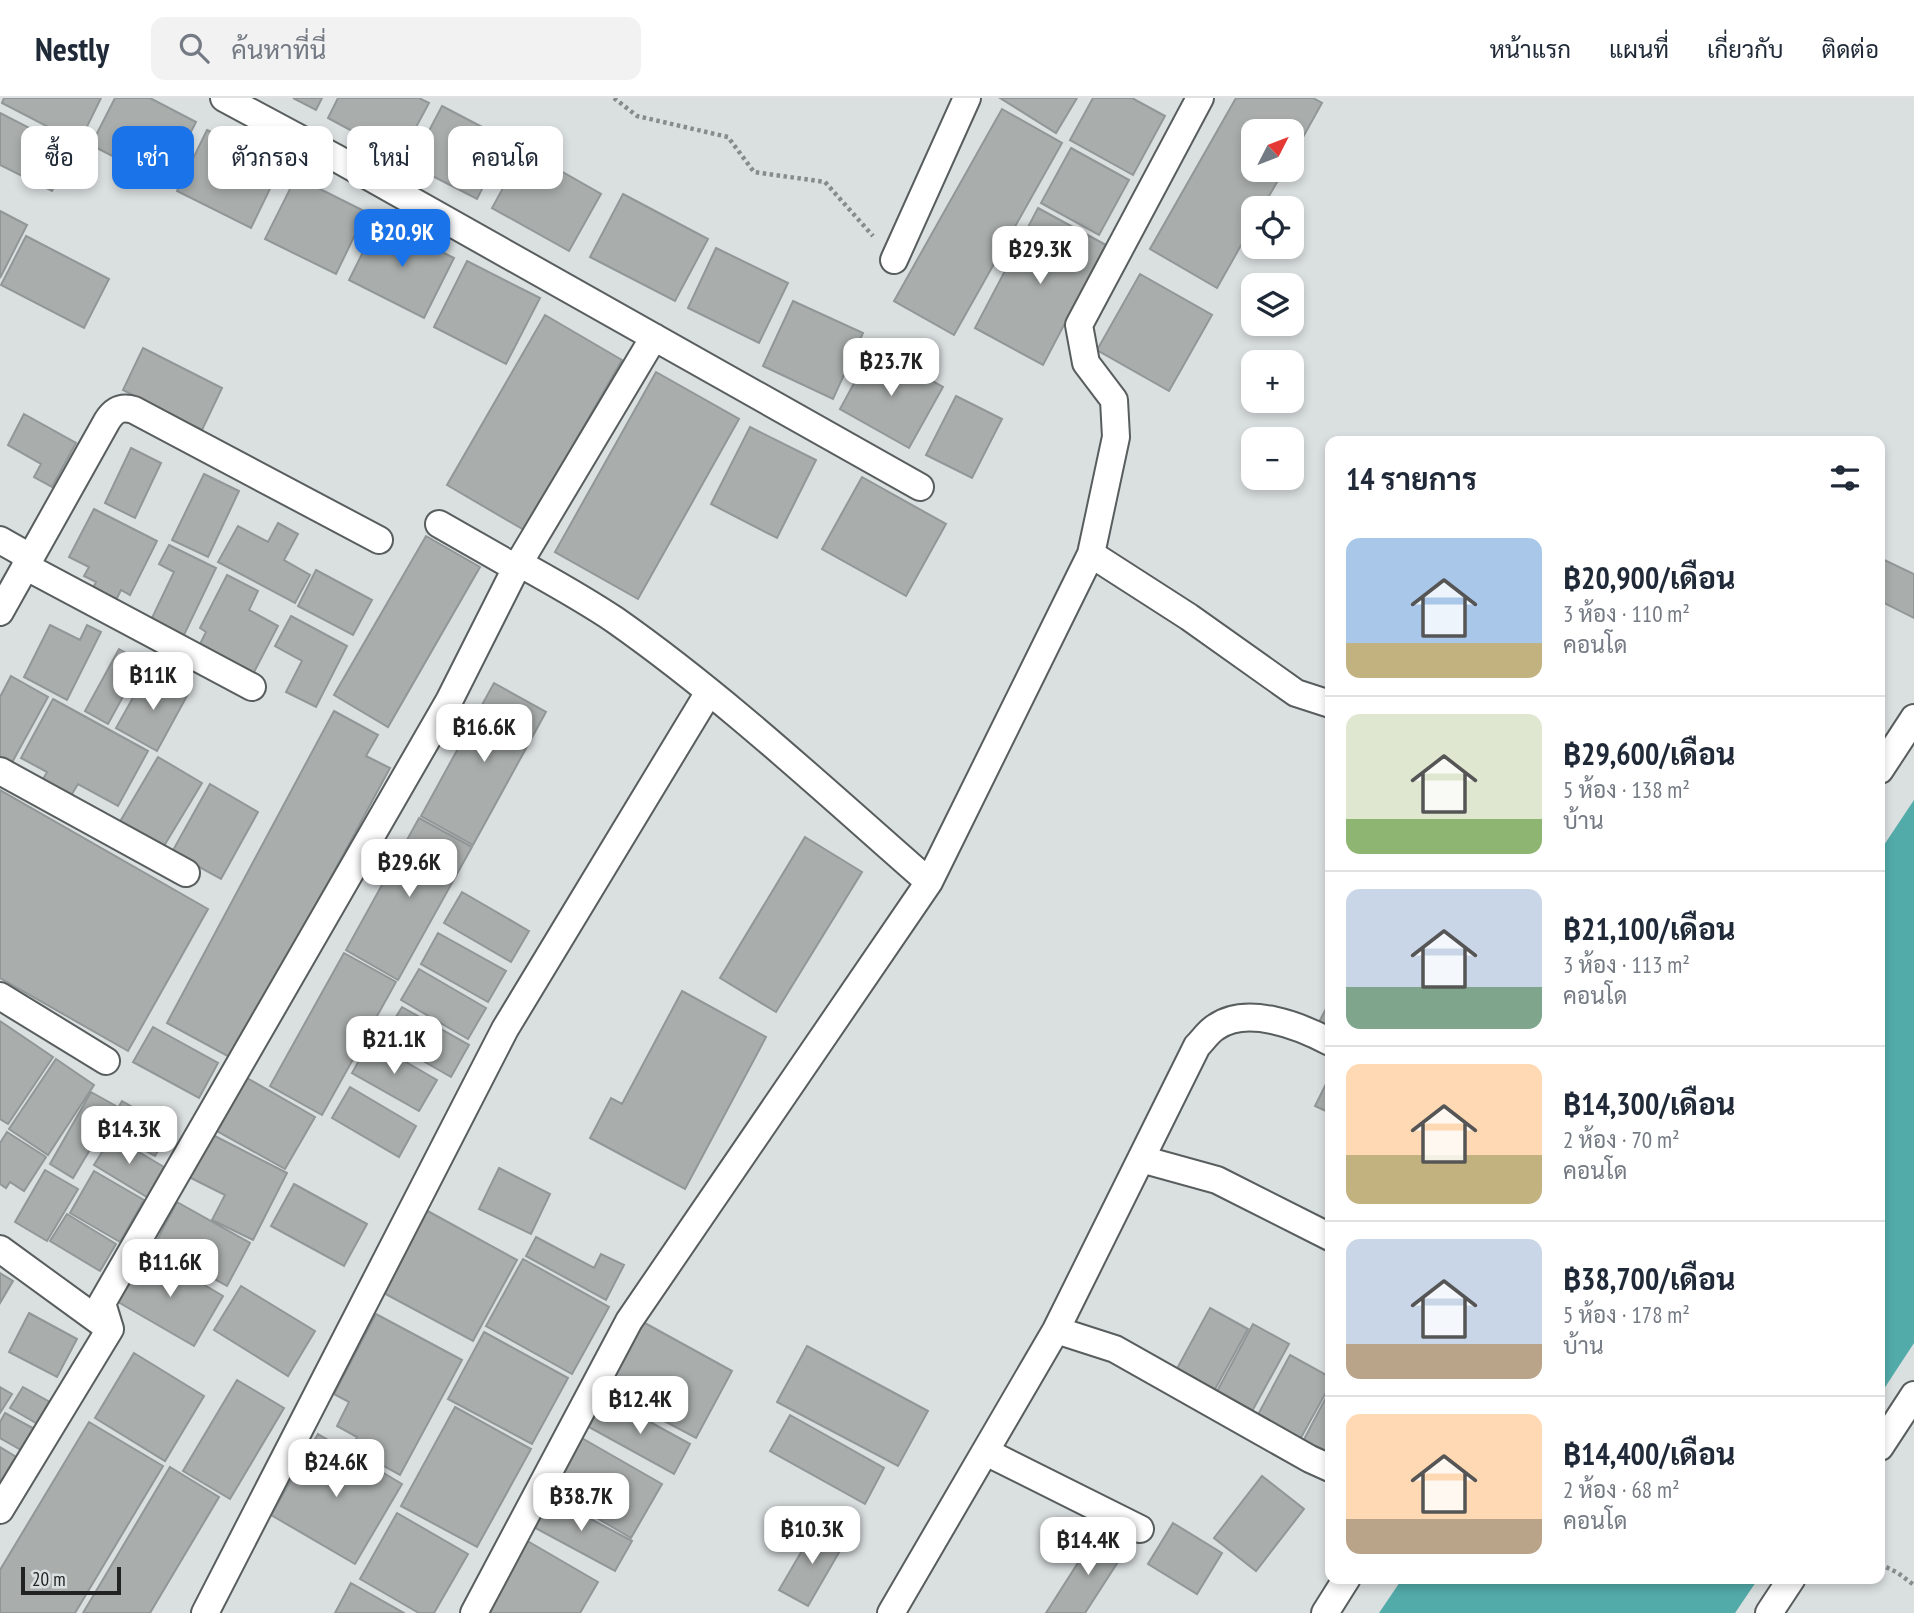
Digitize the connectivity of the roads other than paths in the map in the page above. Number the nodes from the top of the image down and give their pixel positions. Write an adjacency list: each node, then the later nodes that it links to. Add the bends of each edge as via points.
1 (224, 98): 5 (street)
2 (967, 98): 4 (street)
3 (1191, 101): 10 (street, via 1079,325 1086,363 1114,400 1116,438)
4 (894, 260)
5 (654, 337): 6 (street); 12 (street)
6 (919, 487)
7 (439, 524): 12 (street)
8 (0, 540): 11 (street)
9 (379, 540): 11 (street, via 134,410 122,408 111,414)
10 (1091, 554): 16 (street, via 1296,693); 21 (street)
11 (28, 561): 13 (street); 14 (street)
12 (517, 565): 15 (street, via 615,620); 28 (street, via 449,701 102,1303)
13 (0, 612)
14 (252, 687)
15 (709, 692): 21 (street); 38 (street, via 505,1029)
16 (1325, 702)
17 (1914, 718): 18 (street)
18 (1885, 762)
19 (0, 771): 20 (street)
20 (186, 873)
21 (929, 882): 39 (street, via 629,1321)
22 (0, 996): 24 (street)
23 (1325, 1039): 25 (street, via 1262,1017 1244,1016 1216,1026 1197,1046)
24 (106, 1061)
25 (1141, 1159): 26 (street, via 1217,1181); 29 (street)
26 (1325, 1235)
27 (0, 1249): 28 (street)
28 (110, 1329): 34 (street)
29 (1056, 1330): 32 (street); 33 (street, via 1115,1349)
30 (1914, 1395): 31 (street)
31 (1885, 1439)
32 (986, 1451): 35 (street); 40 (street)
33 (1325, 1466)
34 (0, 1510)
35 (1140, 1529)
36 (1343, 1584): 41 (street)
37 (1788, 1584): 42 (street)
38 (205, 1613)
39 (474, 1613)
40 (891, 1613)
41 (1325, 1613)
42 (1769, 1613)

